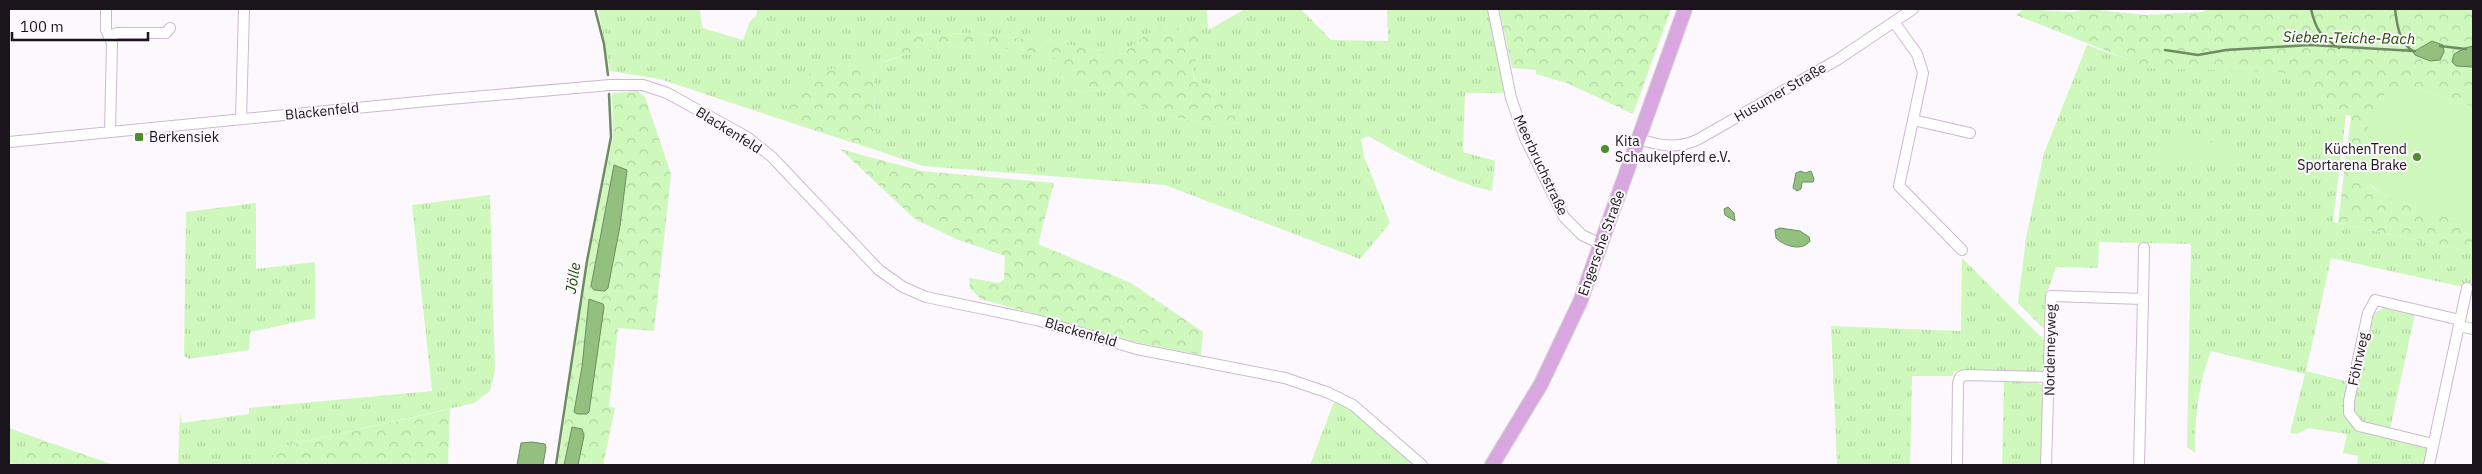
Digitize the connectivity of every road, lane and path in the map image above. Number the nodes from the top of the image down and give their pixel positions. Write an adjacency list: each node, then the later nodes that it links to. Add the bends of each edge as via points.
1 (106, 9): 8 (street)
2 (244, 9): 9 (street)
3 (1493, 9): 15 (street, Meerbruchstraße, via 1512,98 1525,138 1564,217 1582,235)
4 (1685, 9): 13 (main road, Engersche Straße)
5 (1913, 9): 6 (street, Husumer Straße)
6 (1894, 22): 10 (street, via 1921,63 1923,73); 13 (street, Husumer Straße, via 1837,60 1697,140 1667,147)
7 (170, 28): 8 (street, via 166,33)
8 (109, 37): 11 (street, via 112,44)
9 (240, 119): 11 (street, Blackenfeld); 24 (street, Blackenfeld, via 610,85 643,85 667,93 747,137 772,157 879,270 903,287 926,297 1036,320 1137,349 1285,378 1329,393 1353,406)
10 (1913, 120): 12 (street); 17 (street, via 1900,186)
11 (110, 132): 14 (street, Blackenfeld)
12 (1970, 133)
13 (1639, 139): 15 (main road, Engersche Straße)
14 (9, 142)
15 (1601, 244): 25 (main road, Engersche Straße, via 1580,302 1554,359)
16 (2144, 248): 19 (street)
17 (1962, 250)
18 (2467, 288): 20 (street)
19 (2143, 299): 22 (street, Norderneyweg, via 2051,296); 28 (street)
20 (2459, 323): 21 (street, Föhrweg); 23 (street); 23 (street, Föhrweg, via 2376,300 2368,313 2348,401 2349,413 2359,426)
21 (2473, 329)
22 (2049, 377): 26 (street, via 1960,377); 27 (street, Norderneyweg)
23 (2434, 444): 29 (street)
24 (1422, 465)
25 (1492, 465)
26 (1957, 465)
27 (2046, 465)
28 (2139, 465)
29 (2429, 465)

